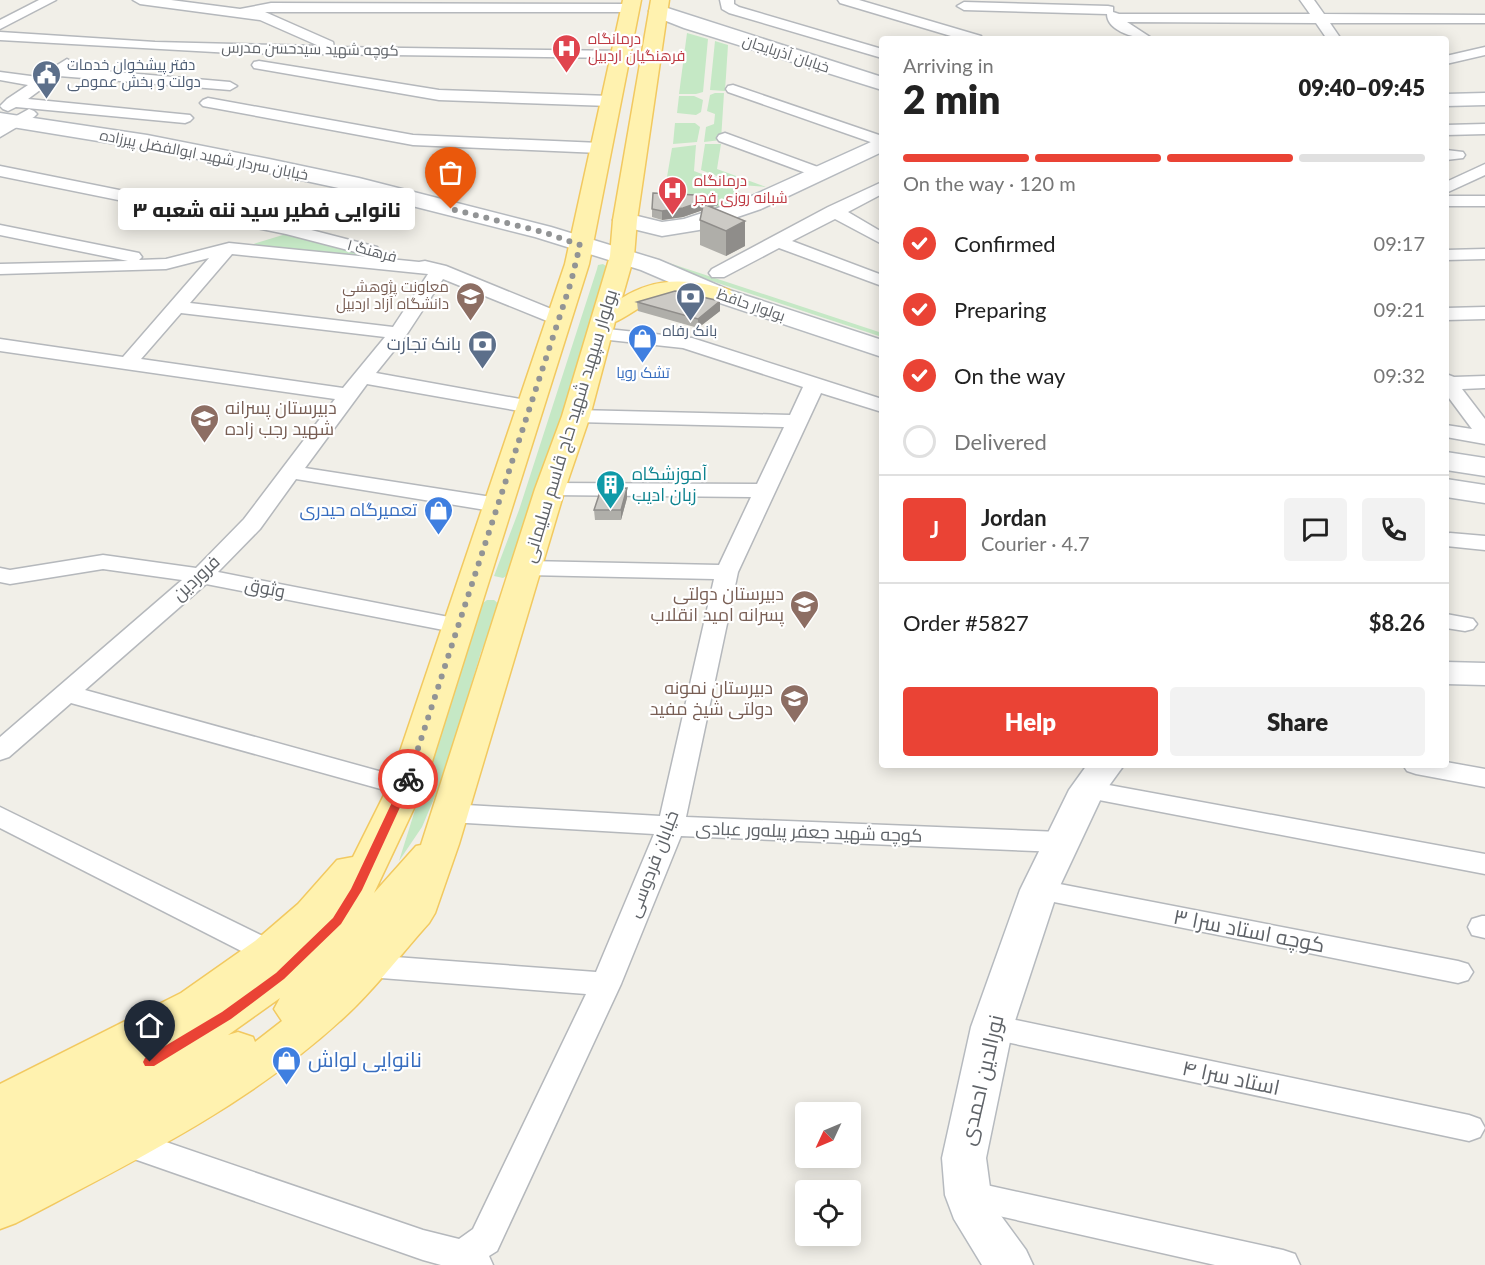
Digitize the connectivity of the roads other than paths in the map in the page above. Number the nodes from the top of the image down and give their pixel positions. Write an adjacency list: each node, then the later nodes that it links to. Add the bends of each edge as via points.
1 (49, 0): 13 (street)
2 (140, 0): 9 (street)
3 (727, 0): 22 (street, via 727,6 734,10)
4 (845, 0): 15 (street)
5 (1307, 0): 11 (street)
6 (631, 4): 9 (street, via 271,7); 23 (main road)
7 (964, 6): 8 (street)
8 (1107, 9): 11 (street); 16 (street, via 1126,29)
9 (244, 12): 20 (street, via 263,16)
10 (658, 13): 29 (main road, بولوار سپهبد شهید حاج قاسم سلیمانی); 31 (main road, خیابان آذربایجان)
11 (1319, 18): 12 (street); 17 (street)
12 (1485, 19)
13 (0, 25)
14 (0, 36): 18 (street, کوچه شهید سیدحسن مدرس)
15 (966, 36)
16 (1140, 36)
17 (1332, 36)
18 (94, 45): 19 (street, کوچه شهید سیدحسن مدرس); 26 (street)
19 (284, 49): 20 (street, کوچه شهید سیدحسن مدرس); 28 (street)
20 (338, 49): 23 (street, کوچه شهید سیدحسن مدرس)
21 (1449, 51): 24 (street)
22 (879, 53)
23 (621, 54): 36 (main road)
24 (1484, 55): 25 (street)
25 (1449, 61)
26 (55, 71): 28 (street); 30 (street)
27 (0, 76): 30 (street)
28 (245, 76): 35 (street); 36 (street, via 439,95)
29 (649, 78): 36 (main road, via 636,85 629,110 618,112); 58 (main road, بولوار سپهبد شهید حاج قاسم سلیمانی)
30 (40, 82): 37 (street)
31 (879, 83)
32 (733, 89): 43 (street)
33 (1485, 99): 34 (main road)
34 (1449, 100)
35 (208, 103): 38 (street); 45 (street, via 413,140)
36 (610, 103): 45 (main road)
37 (10, 117): 38 (street); 42 (main road, خیابان سردار شهید ابوالفضل پیرزاده)
38 (185, 118): 42 (street)
39 (1485, 129): 40 (street)
40 (1449, 130)
41 (725, 138): 48 (street)
42 (152, 139): 56 (main road, خیابان سردار شهید ابوالفضل پیرزاده, via 359,185 543,232)
43 (879, 141)
44 (879, 144): 48 (main road)
45 (600, 148): 56 (main road)
46 (1485, 169): 49 (street)
47 (0, 171): 54 (street, فرهنگ ۱)
48 (820, 173): 58 (main road, via 753,204 746,211 679,238 652,244)
49 (1449, 187)
50 (879, 188): 53 (street)
51 (1449, 201): 52 (street)
52 (1485, 201)
53 (834, 211): 57 (street); 59 (street)
54 (288, 229): 60 (street); 65 (street, فرهنگ ۱)
55 (0, 230): 63 (street)
56 (582, 237): 58 (main road, خیابان سردار شهید ابوالفضل پیرزاده); 71 (main road)
57 (879, 237)
58 (623, 239): 67 (main road, بولوار حافظ); 72 (main road, بولوار سپهبد شهید حاج قاسم سلیمانی)
59 (778, 242): 66 (street); 67 (street)
60 (228, 248): 63 (street); 65 (street); 68 (street)
61 (1485, 254): 62 (street)
62 (1449, 255)
63 (166, 264): 64 (street)
64 (0, 269)
65 (440, 270): 71 (street, فرهنگ ۱); 74 (street, فروردین)
66 (879, 280)
67 (719, 284): 72 (main road, via 646,295); 73 (main road, بولوار حافظ); 76 (main road, بولوار حافظ)
68 (175, 307): 74 (street); 77 (street)
69 (1485, 313): 70 (street)
70 (1449, 314)
71 (559, 320): 85 (main road)
72 (600, 326): 81 (street, via 685,342); 86 (main road, بولوار سپهبد شهید حاج قاسم سلیمانی)
73 (879, 326)
74 (398, 333): 78 (street, فروردین)
75 (0, 345): 77 (street)
76 (879, 348)
77 (127, 364): 83 (street)
78 (363, 377): 83 (street, فروردین); 85 (street)
79 (1449, 382): 80 (street)
80 (1485, 382)
81 (815, 383): 84 (street); 87 (street, خیابان فردوسی)
82 (1449, 385): 89 (street)
83 (348, 395): 93 (street, فروردین)
84 (879, 405)
85 (531, 407): 98 (main road)
86 (576, 416): 87 (street); 95 (main road, بولوار سپهبد شهید حاج قاسم سلیمانی)
87 (795, 421): 96 (street, خیابان فردوسی)
88 (1449, 432): 90 (street)
89 (1485, 433)
90 (1485, 438)
91 (1449, 461): 92 (main road)
92 (1485, 467)
93 (291, 472): 98 (street); 103 (street, فروردین, via 252,524)
94 (1449, 488): 97 (main road)
95 (550, 489): 96 (street); 104 (main road, بولوار سپهبد شهید حاج قاسم سلیمانی)
96 (765, 491): 101 (street, خیابان فردوسی)
97 (1485, 494)
98 (498, 505): 105 (main road)
99 (1450, 540): 100 (street)
100 (1485, 543)
101 (727, 572): 104 (street); 116 (street, خیابان فردوسی)
102 (0, 575): 103 (street, وثوق, via 10,577 103,562)
103 (201, 576): 106 (street, وثوق); 109 (street, فروردین)
104 (522, 580): 105 (main road); 117 (main road, بولوار سپهبد شهید حاج قاسم سلیمانی)
105 (470, 591): 106 (main road)
106 (459, 626): 114 (main road)
107 (1449, 673): 108 (main road)
108 (1485, 674)
109 (68, 694): 110 (street, فروردین); 114 (street)
110 (0, 751)
111 (1432, 768): 113 (street)
112 (1096, 777): 119 (main road, نورالدین احمدی); 120 (street)
113 (1485, 778)
114 (406, 787): 118 (main road)
115 (0, 816): 123 (street)
116 (671, 826): 117 (street, کوچه شهید جعفر پیله‌ور عبادی); 119 (street, کوچه شهید جعفر پیله‌ور عبادی); 125 (street, خیابان فردوسی)
117 (445, 828): 122 (main road, بولوار سپهبد شهید حاج قاسم سلیمانی, via 415,913)
118 (381, 838): 122 (main road, via 356,890); 123 (main road, via 312,914)
119 (1060, 842): 121 (main road, نورالدین احمدی)
120 (1485, 864)
121 (1039, 890): 124 (street, کوچه استاد سرا ۳); 126 (main road, نورالدین احمدی)
122 (357, 940): 125 (street); 129 (main road, via 280,976 168,1052); 130 (main road, via 327,1009 255,1066); 131 (main road, via 302,1004 261,1034)
123 (269, 952): 127 (main road, via 196,1004)
124 (1458, 972)
125 (606, 984): 134 (street, خیابان فردوسی, via 485,1239)
126 (992, 1027): 128 (street, استاد سرا ۴); 132 (main road, نورالدین احمدی, via 964,1158)
127 (0, 1104)
128 (1469, 1128)
129 (0, 1143)
130 (128, 1143): 133 (main road); 134 (street)
131 (0, 1184)
132 (968, 1195): 135 (main road, نورالدین احمدی, via 977,1219); 136 (street)
133 (0, 1209)
134 (466, 1262)
135 (1009, 1265)
136 (1283, 1265)

